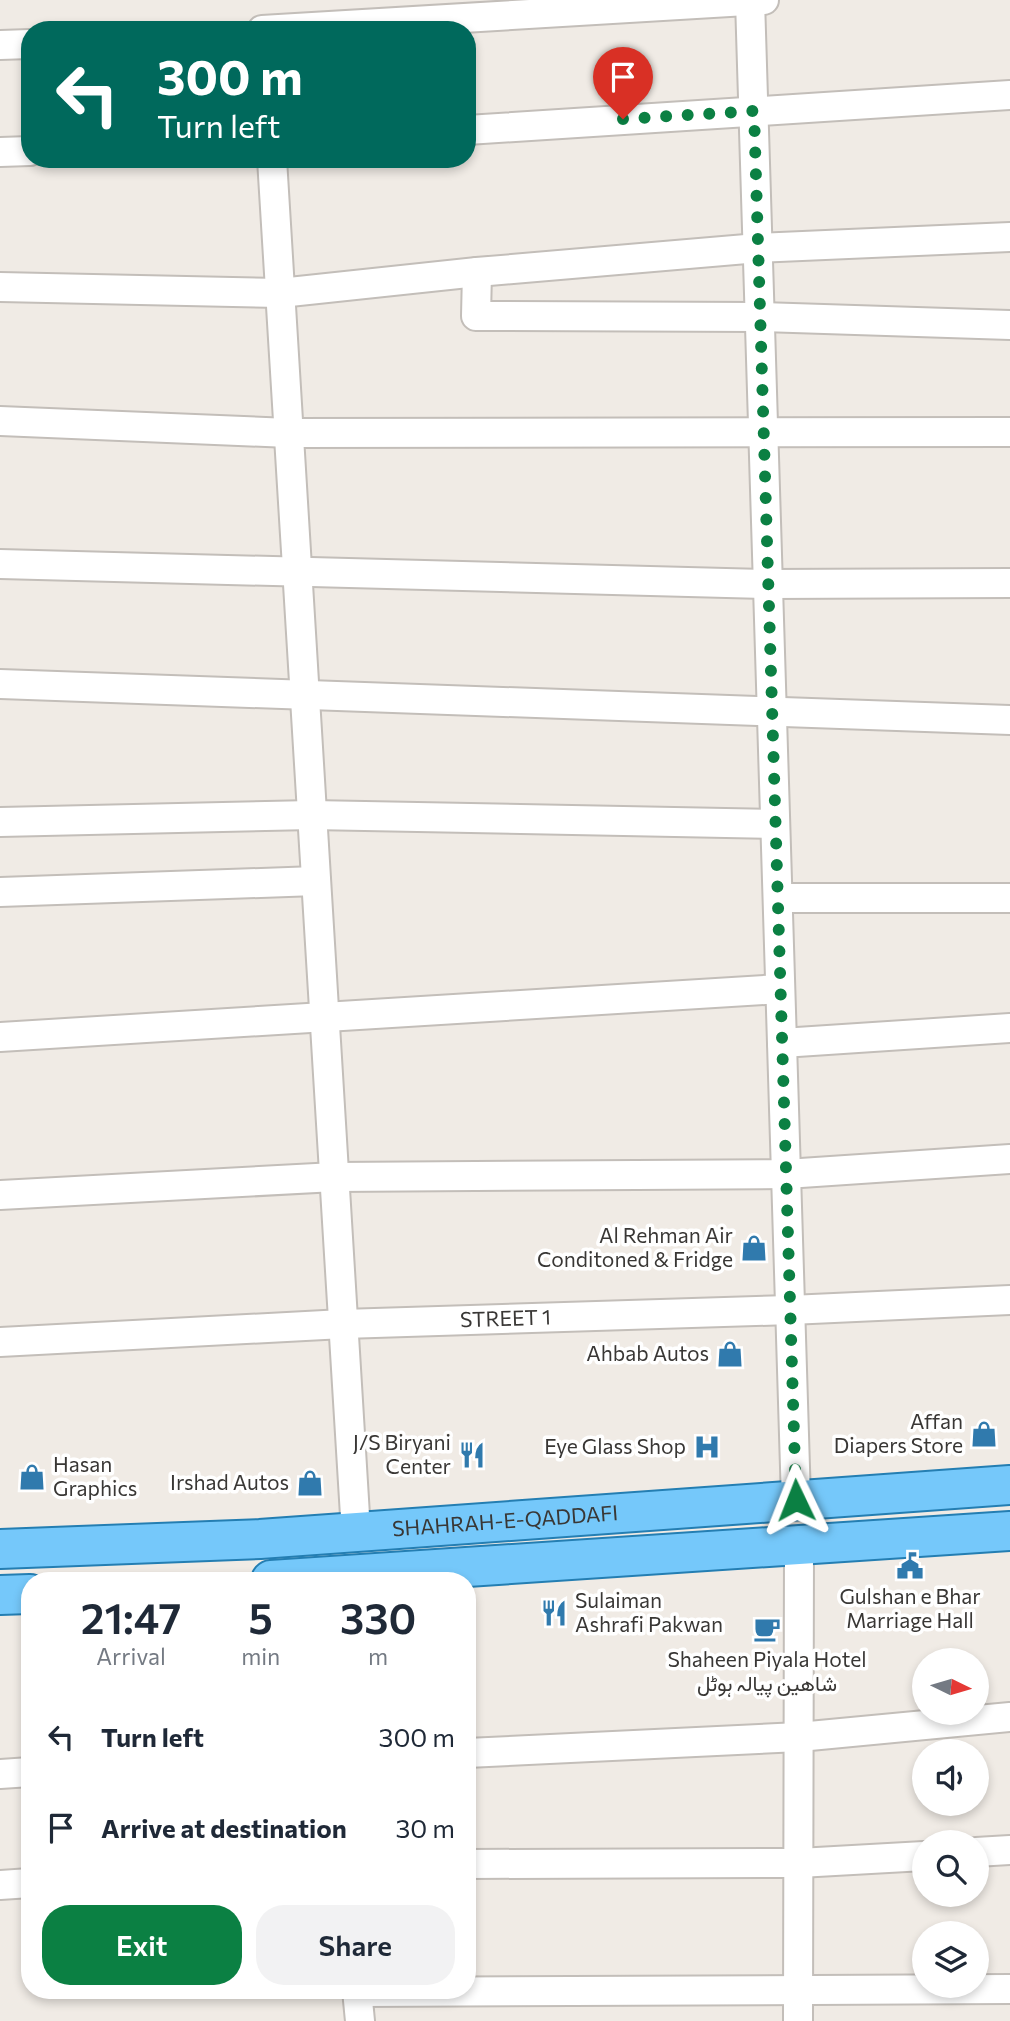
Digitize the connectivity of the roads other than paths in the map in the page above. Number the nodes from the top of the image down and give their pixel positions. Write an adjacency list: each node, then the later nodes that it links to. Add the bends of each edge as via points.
1 (750, 0): 2 (street); 3 (street); 7 (street)
2 (764, 0)
3 (408, 21)
4 (21, 45): 5 (street)
5 (0, 46)
6 (1010, 94): 7 (street)
7 (754, 111): 8 (street); 13 (street)
8 (476, 129)
9 (21, 151): 10 (street)
10 (0, 152)
11 (273, 168): 16 (street)
12 (1010, 237): 13 (street)
13 (758, 248): 14 (street); 17 (street)
14 (477, 272): 16 (street); 17 (street, via 476,316)
15 (0, 287): 16 (street)
16 (280, 293): 22 (street)
17 (760, 317): 18 (street); 20 (street)
18 (1010, 325)
19 (0, 421): 22 (street)
20 (763, 432): 21 (street); 22 (street); 26 (street)
21 (1010, 432)
22 (289, 433): 24 (street)
23 (0, 565): 24 (street)
24 (297, 572): 26 (street); 28 (street)
25 (1010, 583): 26 (street)
26 (768, 584): 29 (street)
27 (0, 684): 28 (street)
28 (305, 694): 29 (street); 31 (street)
29 (772, 712): 30 (street); 33 (street)
30 (1010, 720)
31 (312, 815): 32 (street); 33 (street); 34 (street)
32 (0, 822)
33 (775, 824): 36 (street)
34 (316, 881): 35 (street); 39 (street)
35 (0, 892)
36 (778, 898): 37 (street); 38 (street)
37 (1010, 898)
38 (780, 989): 39 (street); 42 (street)
39 (325, 1017): 41 (street); 45 (street)
40 (1010, 1028): 42 (street)
41 (0, 1037)
42 (782, 1043): 44 (street)
43 (1010, 1159): 44 (street)
44 (786, 1174): 45 (street); 48 (street)
45 (335, 1177): 46 (street); 49 (street)
46 (0, 1195)
47 (1010, 1300): 48 (street, STREET 1)
48 (790, 1310): 49 (street, STREET 1); 52 (street)
49 (343, 1324): 50 (street, STREET 1); 54 (street)
50 (0, 1342)
51 (1010, 1485): 52 (main road, SHAHRAH-E-QADDAFI)
52 (796, 1500): 54 (main road, SHAHRAH-E-QADDAFI)
53 (1010, 1531): 55 (main road, SHAHRAH-E-QADDAFI)
54 (356, 1532): 56 (main road, SHAHRAH-E-QADDAFI)
55 (799, 1545): 57 (main road, SHAHRAH-E-QADDAFI); 61 (street)
56 (0, 1549)
57 (414, 1572)
58 (21, 1594): 59 (main road)
59 (0, 1595)
60 (1010, 1717): 61 (street)
61 (799, 1737): 62 (street); 68 (street)
62 (476, 1753)
63 (21, 1773): 64 (street)
64 (0, 1774)
65 (1010, 1850): 66 (street)
66 (989, 1851)
67 (912, 1857): 68 (street)
68 (799, 1863): 69 (street); 74 (street)
69 (476, 1864)
70 (21, 1884): 71 (street)
71 (0, 1885)
72 (1010, 1989): 74 (street)
73 (476, 1991): 74 (street)
74 (798, 1991): 77 (street)
75 (359, 1999): 76 (street)
76 (360, 2021)
77 (798, 2021)

